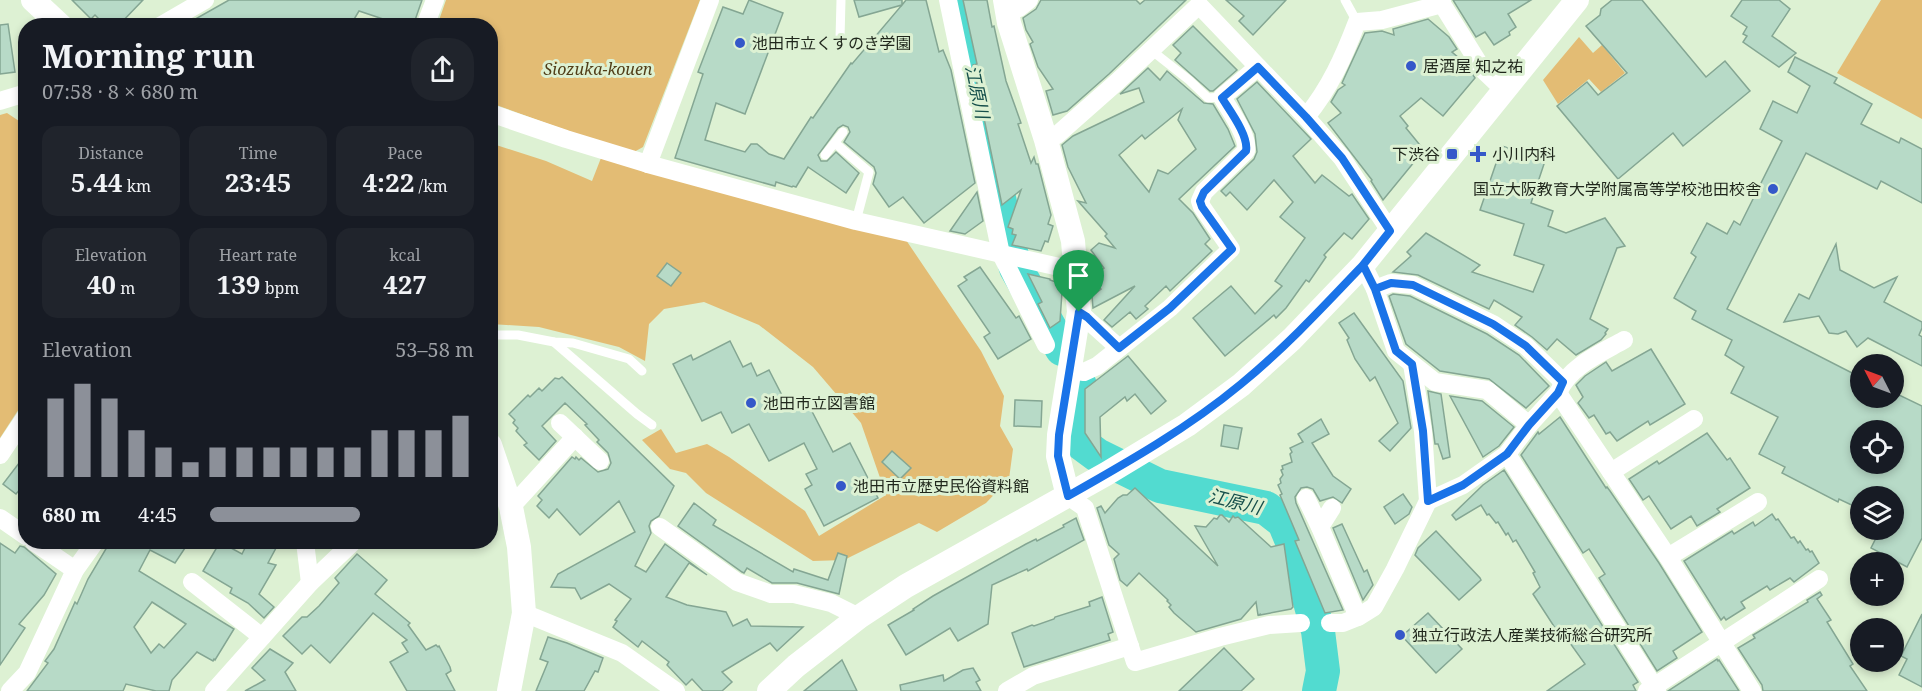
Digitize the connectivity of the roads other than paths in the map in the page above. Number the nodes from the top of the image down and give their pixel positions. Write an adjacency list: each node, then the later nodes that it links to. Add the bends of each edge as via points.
1 (33, 0): 13 (street)
2 (206, 0): 14 (street)
3 (435, 0): 15 (street)
4 (710, 0): 30 (street)
5 (841, 0): 17 (lane)
6 (948, 0): 33 (street)
7 (1029, 0): 12 (street, via 1019,8)
8 (1345, 0): 16 (lane)
9 (1577, 0): 20 (street)
10 (1442, 2): 16 (street, via 1382,20); 20 (street, via 1483,70)
11 (1196, 3): 18 (street); 19 (street)
12 (1006, 5): 27 (street)
13 (52, 18)
14 (174, 18)
15 (428, 18)
16 (1357, 22): 25 (street, via 1341,64)
17 (840, 39)
18 (1151, 50): 22 (lane, via 1208,98); 27 (street, via 1057,135)
19 (1258, 67): 22 (street); 25 (street)
20 (1504, 90): 32 (street)
21 (18, 95): 23 (street)
22 (1222, 98): 42 (street, via 1244,137 1246,151 1204,192 1200,201 1232,249 1170,308)
23 (0, 101)
24 (498, 116): 30 (street)
25 (1306, 117): 32 (street, via 1342,158)
26 (843, 132): 28 (lane)
27 (1046, 140): 35 (street, via 1073,241)
28 (835, 143): 29 (lane); 31 (lane, via 869,172)
29 (825, 155)
30 (648, 164): 31 (street)
31 (855, 221): 33 (street)
32 (1390, 231): 34 (street)
33 (1009, 255): 35 (street); 41 (street)
34 (1363, 265): 36 (street); 58 (street, via 1292,339 1241,384 1187,425)
35 (1077, 271): 37 (street)
36 (1375, 289): 43 (street, via 1396,351); 46 (street, via 1391,283 1413,285 1493,324 1526,346)
37 (1079, 312): 42 (street); 44 (street)
38 (498, 335): 40 (lane)
39 (1624, 340): 46 (street, via 1587,361)
40 (554, 342): 45 (lane, via 573,343 629,359); 49 (lane)
41 (1046, 345)
42 (1119, 348): 44 (street, via 1084,372)
43 (1412, 364): 50 (street, via 1435,382 1487,390); 60 (street, via 1423,431)
44 (1070, 370): 58 (street, via 1058,456)
45 (642, 371)
46 (1560, 388): 50 (street); 56 (street)
47 (1694, 419): 56 (street)
48 (560, 423): 52 (street)
49 (652, 425)
50 (1529, 425): 53 (street)
51 (18, 428): 54 (street)
52 (575, 437): 55 (street); 62 (street)
53 (1507, 454): 60 (street, via 1463,485); 85 (street)
54 (0, 455)
55 (600, 461)
56 (1611, 472): 72 (street)
57 (498, 487): 62 (street)
58 (1068, 496): 78 (street); 84 (street, via 1085,508)
59 (1306, 498): 66 (street)
60 (1428, 501): 79 (street, via 1374,607)
61 (1758, 502): 72 (street)
62 (511, 507): 77 (street, via 519,547)
63 (1332, 508): 66 (street)
64 (0, 518): 67 (street)
65 (660, 527): 78 (street, via 737,582 771,594 794,594 831,603)
66 (1320, 527): 79 (street)
67 (18, 530)
68 (44, 549): 73 (street)
69 (90, 549): 73 (street)
70 (306, 549): 76 (street)
71 (346, 549): 76 (street)
72 (1668, 557): 83 (street)
73 (75, 570): 86 (street, via 27,673)
74 (1819, 579): 83 (street)
75 (192, 582): 82 (street)
76 (310, 583): 82 (street)
77 (524, 613): 88 (street); 89 (street, via 622,653)
78 (859, 616): 90 (street)
79 (1358, 616): 81 (street, via 1343,623)
80 (1301, 623): 84 (street, via 1269,625 1135,662)
81 (1330, 623)
82 (262, 637): 87 (street)
83 (1721, 642): 85 (street); 92 (street)
84 (1130, 646): 91 (street, via 1033,676)
85 (1652, 689)
86 (10, 691)
87 (214, 691)
88 (509, 691)
89 (676, 691)
90 (769, 691)
91 (1007, 691)
92 (1752, 691)

